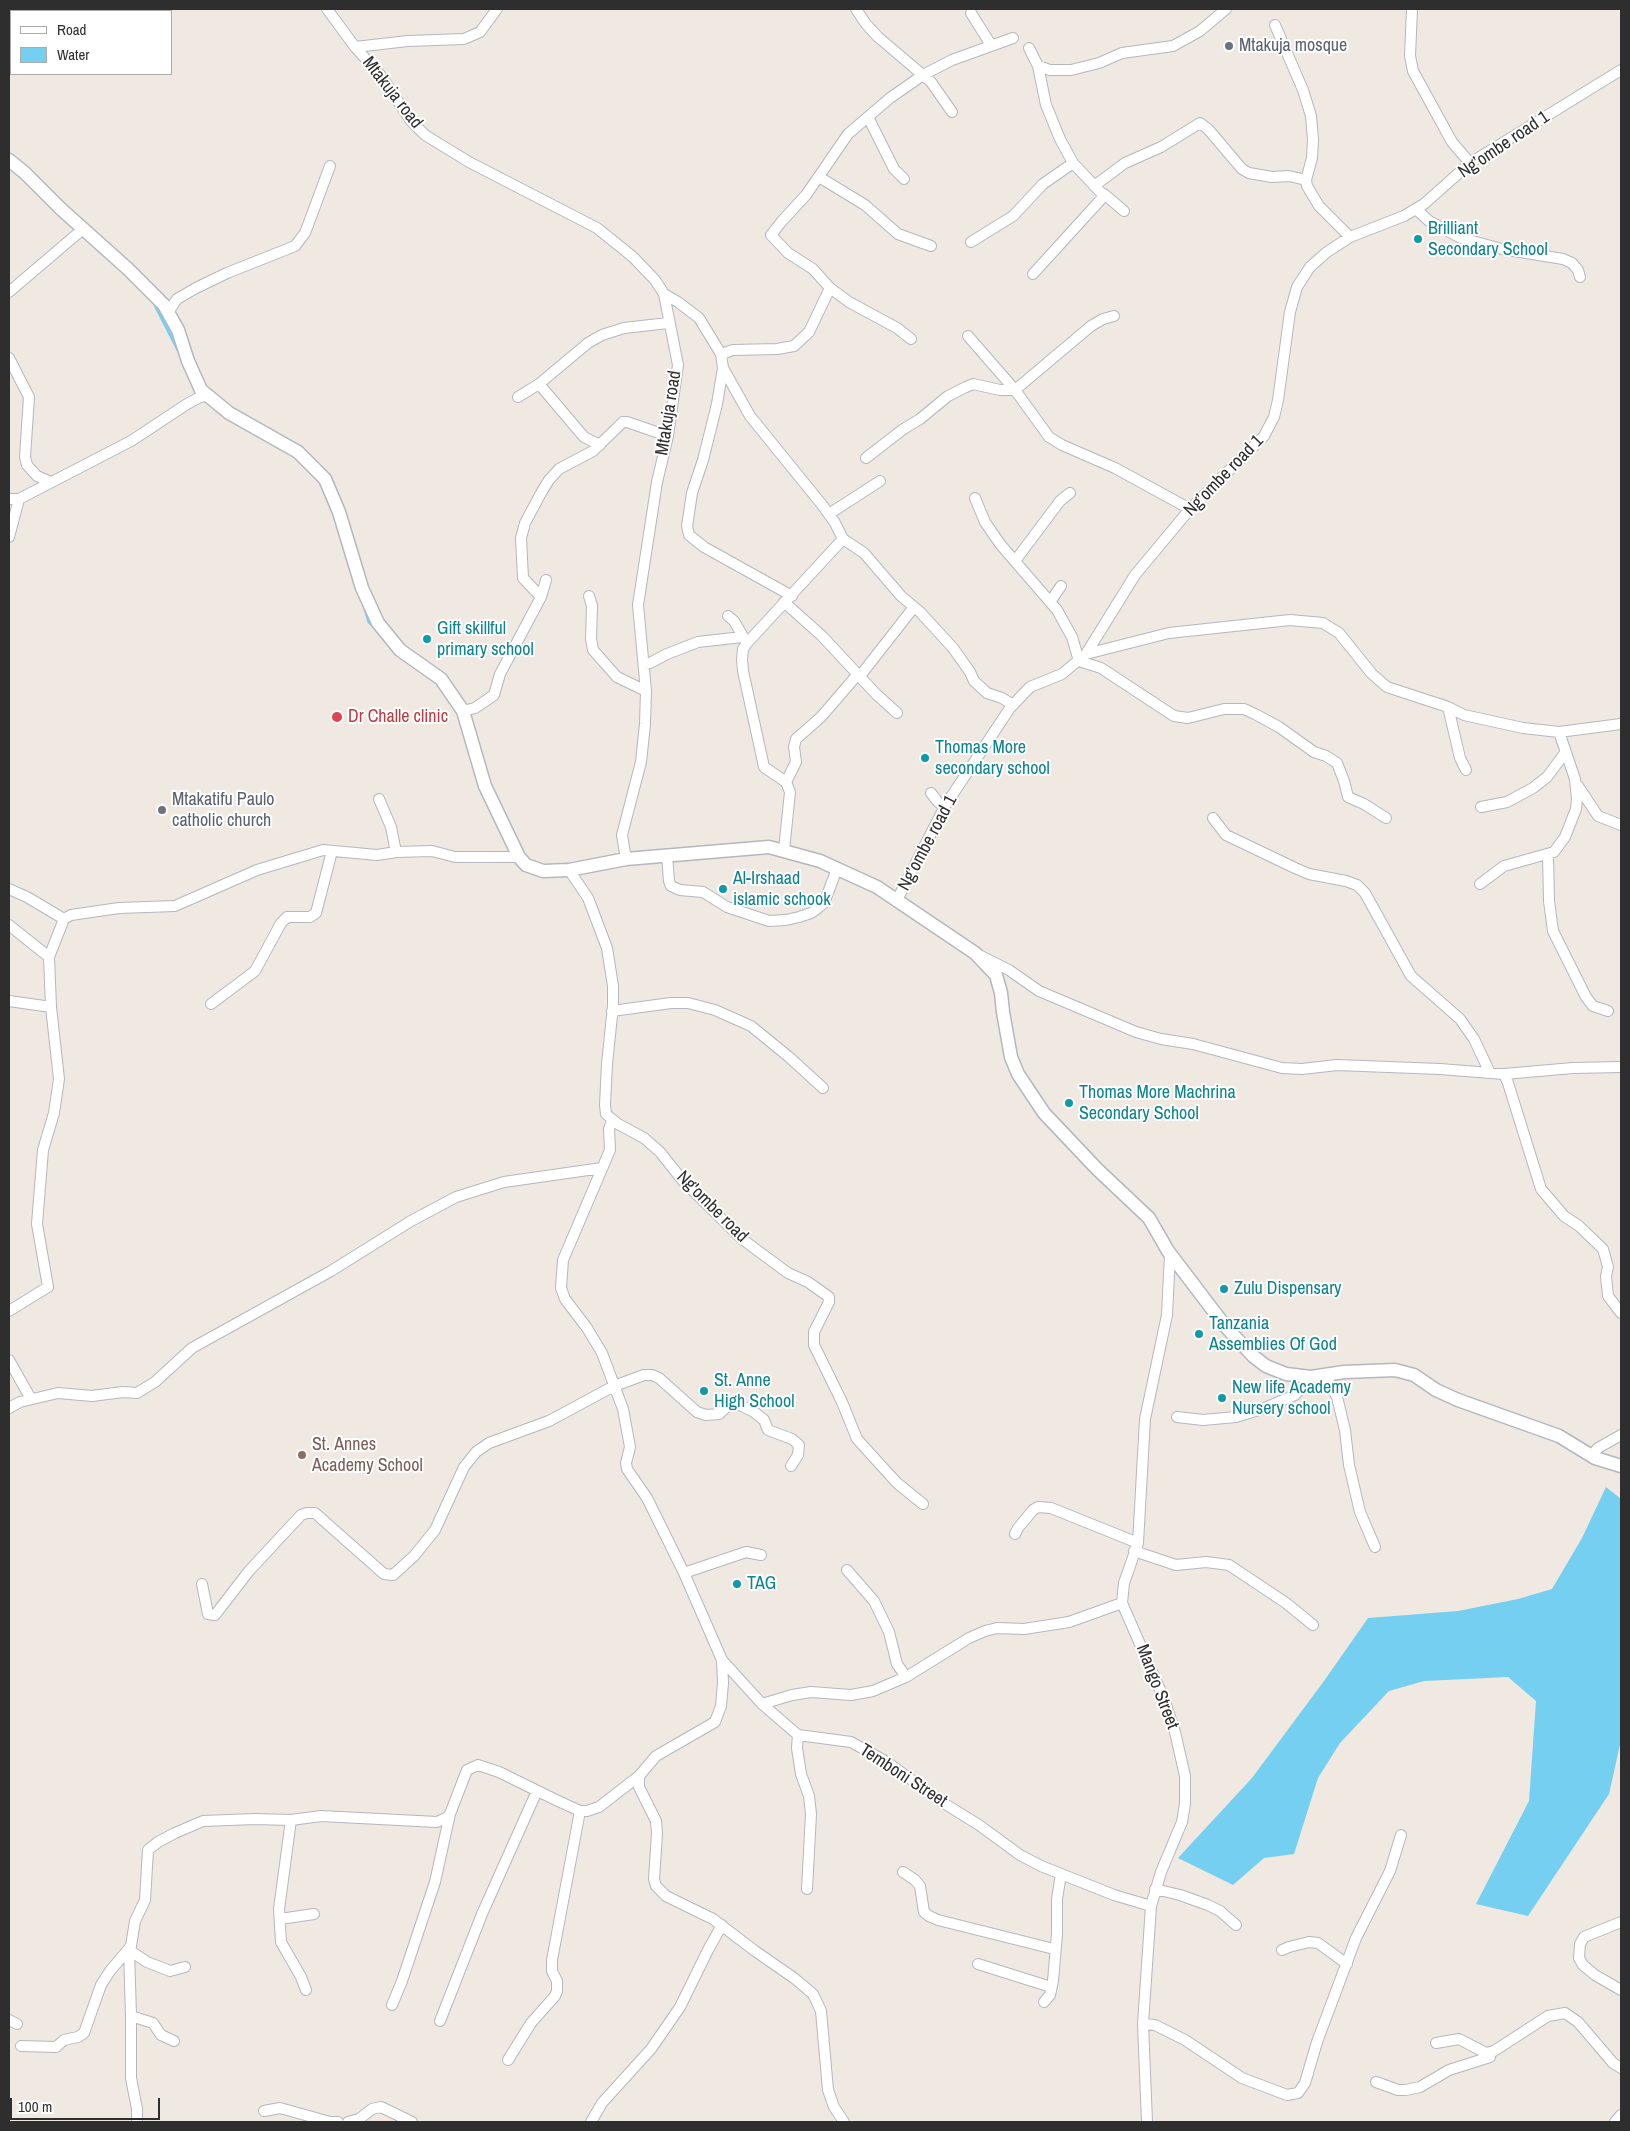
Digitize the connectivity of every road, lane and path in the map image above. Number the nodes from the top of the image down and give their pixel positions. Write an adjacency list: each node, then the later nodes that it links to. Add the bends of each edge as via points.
1 (327, 9): 10 (street, Mtakuja road)
2 (496, 9): 10 (street, via 480,32 464,39)
3 (856, 9): 14 (street, via 878,37)
4 (1226, 9): 12 (street, via 1200,31 1173,46 1122,53 1071,70 1050,70)
5 (1412, 9): 19 (street, via 1410,56 1413,71 1452,142)
6 (971, 13): 9 (street)
7 (1275, 25): 23 (street, via 1303,90 1310,116 1312,158)
8 (1013, 38): 9 (street)
9 (990, 45): 14 (street)
10 (355, 47): 36 (street, Mtakuja road, via 425,135 469,162 597,228 633,257)
11 (1029, 48): 12 (street)
12 (1038, 66): 18 (street, via 1049,113)
13 (1621, 70): 19 (street, Ng’ombe road 1)
14 (923, 75): 15 (street, via 942,95); 16 (street)
15 (952, 112)
16 (868, 117): 21 (street, via 848,134); 22 (street, via 894,169)
17 (9, 160): 28 (street)
18 (1073, 163): 24 (street); 30 (street, via 1044,184 1013,216)
19 (1470, 163): 26 (street, Ng’ombe road 1)
20 (330, 166): 37 (street, via 305,233 295,246 196,288 177,299)
21 (819, 177): 31 (street, via 865,205 898,234); 34 (street, via 771,235 788,253 813,269)
22 (904, 180)
23 (1306, 180): 24 (street, via 1263,176 1242,169 1200,122 1161,147 1125,163); 29 (street, via 1318,206)
24 (1094, 186): 25 (street)
25 (1104, 194): 27 (street); 32 (street)
26 (1416, 209): 29 (street, Ng’ombe road 1); 33 (street, via 1429,221 1462,238 1502,249 1563,259 1572,263)
27 (1124, 211)
28 (83, 229): 35 (street); 37 (street)
29 (1350, 237): 57 (street, Ng’ombe road 1, via 1310,267 1297,287 1290,312 1274,417 1264,436)
30 (971, 242)
31 (931, 246)
32 (1033, 274)
33 (1580, 277)
34 (830, 288): 41 (street); 42 (street, via 809,332 794,346 733,350)
35 (9, 292)
36 (664, 294): 39 (street, Mtakuja road); 42 (street, via 699,318)
37 (169, 310): 47 (street, via 195,378)
38 (1114, 316): 46 (street, via 1091,326)
39 (668, 323): 45 (street, via 624,328 602,335); 49 (street, Mtakuja road, via 678,365)
40 (968, 336): 46 (street)
41 (911, 339)
42 (720, 354): 44 (street)
43 (9, 358): 53 (street, via 29,397 27,465 37,476)
44 (723, 368): 58 (street, via 750,416); 66 (street, via 712,423 692,493 689,535)
45 (539, 384): 48 (street); 50 (street, via 584,437)
46 (1014, 390): 51 (street, via 973,384 966,387 948,396); 57 (street, via 1049,437 1144,482)
47 (207, 396): 53 (street, via 200,397 131,441); 77 (street, via 229,413 298,452 326,479 362,588 382,630 400,650 441,679)
48 (518, 397)
49 (668, 436): 50 (street, via 627,422); 72 (street, Mtakuja road, via 657,482 638,605)
50 (600, 445): 65 (street, via 559,469 541,493 523,529 523,578)
51 (866, 458)
52 (880, 481): 58 (street)
53 (51, 482): 56 (street)
54 (1070, 493): 61 (street, via 1060,501)
55 (975, 498): 61 (street, via 985,522)
56 (14, 499): 59 (street)
57 (1190, 509): 71 (street, Ng’ombe road 1, via 1135,575)
58 (829, 514): 60 (street)
59 (9, 537)
60 (843, 538): 66 (street); 68 (street, via 864,553)
61 (1015, 561): 67 (street)
62 (546, 580): 65 (street)
63 (1061, 586): 67 (street)
64 (590, 596): 74 (street, via 593,650 617,677)
65 (541, 597): 77 (street, via 500,674 494,695 475,708)
66 (788, 599): 70 (street); 73 (street)
67 (1050, 602): 71 (street)
68 (914, 607): 73 (street); 75 (street, via 953,648 974,681 987,693)
69 (728, 616): 70 (street)
70 (744, 640): 72 (street, via 707,639); 84 (street, via 742,665 764,767)
71 (1082, 657): 75 (street, Ng’ombe road 1, via 1062,674 1030,687); 76 (street, via 1169,633 1290,620 1323,623 1338,633 1387,687); 90 (street, via 1174,716 1188,718 1224,709 1244,709 1279,726 1314,752 1337,763 1348,797)
72 (644, 664): 74 (street, Mtakuja road)
73 (859, 675): 78 (street); 84 (street, via 796,739 796,762)
74 (646, 691): 98 (street, Mtakuja road, via 641,762 622,835)
75 (1013, 705): 87 (street, Ng’ombe road 1)
76 (1448, 708): 80 (street, via 1464,715 1514,726); 82 (street)
77 (463, 710): 97 (street, via 485,786)
78 (897, 713)
79 (1621, 724): 80 (street)
80 (1559, 732): 81 (street)
81 (1566, 754): 83 (street); 88 (street, via 1547,777 1532,788 1507,802)
82 (1466, 770)
83 (1575, 779): 91 (street, via 1598,816); 95 (street, via 1576,809 1559,848)
84 (786, 782): 92 (street, via 790,792)
85 (931, 793): 87 (street)
86 (379, 799): 94 (street, via 391,826)
87 (946, 806): 103 (street, Ng’ombe road 1)
88 (1481, 806)
89 (1213, 818): 114 (street, via 1226,834 1295,868 1357,885 1365,893 1411,976 1460,1019 1474,1039)
90 (1386, 818)
91 (1621, 825)
92 (784, 850): 96 (street, via 769,847); 99 (street)
93 (332, 851): 94 (street, via 377,855); 104 (street, via 314,852 257,870 175,906 119,908 71,915); 109 (street, via 316,913 310,917 288,917 281,923 255,971)
94 (396, 852): 97 (street, via 432,851 455,857)
95 (1548, 854): 101 (street, via 1504,866); 112 (street, via 1553,931 1586,997 1594,1006)
96 (667, 855): 98 (street); 99 (street, via 671,886 703,892 727,907 769,921 792,919 818,908 824,903)
97 (519, 857): 100 (street, via 526,865 543,871)
98 (626, 859): 100 (street)
99 (837, 869): 103 (street)
100 (568, 870): 111 (street, via 588,898 604,940 612,986)
101 (1480, 884)
102 (9, 889): 104 (street)
103 (897, 900): 106 (street)
104 (64, 919): 107 (street)
105 (9, 925): 107 (street)
106 (975, 953): 114 (street, via 1009,970 1039,992 1136,1032 1282,1068 1337,1065); 119 (street, via 996,975 1009,1048 1018,1074 1044,1113 1149,1218)
107 (49, 957): 110 (street)
108 (9, 1001): 110 (street)
109 (212, 1004)
110 (51, 1007): 120 (street, via 58,1095 43,1150 36,1224 48,1287)
111 (612, 1011): 116 (street, via 671,1003 688,1003 715,1010 751,1026); 117 (street, via 605,1105 606,1114)
112 (1608, 1011)
113 (1621, 1067): 115 (street)
114 (1490, 1073): 115 (street)
115 (1504, 1074): 121 (street, via 1541,1189 1564,1216 1603,1249 1608,1266 1608,1296)
116 (823, 1088)
117 (612, 1120): 118 (street, via 610,1150); 133 (street, Ng'ombe road, via 644,1138 660,1152 683,1181 742,1239 829,1297 814,1332 814,1345 857,1439 897,1483)
118 (602, 1168): 125 (street, via 568,1244 561,1288 602,1353); 126 (street, via 504,1182 456,1197 192,1348 156,1382 137,1394 123,1392 92,1396 58,1393)
119 (1170, 1254): 124 (street, via 1225,1326 1253,1356 1266,1366 1286,1374); 136 (street, via 1167,1315 1145,1419)
120 (9, 1311)
121 (1621, 1313)
122 (9, 1360): 126 (street)
123 (1324, 1375): 124 (street); 130 (street, via 1395,1370 1414,1374 1436,1390 1559,1436); 135 (street, via 1337,1397 1360,1512)
124 (1311, 1377): 128 (street, via 1295,1395 1236,1417 1203,1420)
125 (614, 1386): 131 (street, via 652,1374 706,1416 719,1414 731,1403 742,1406 764,1420 768,1430 799,1445); 139 (street, via 623,1409 630,1447 627,1469 647,1498); 140 (street, via 549,1421 489,1443 476,1452 464,1467 435,1530 393,1576 384,1574 315,1513 307,1513 301,1515 249,1571 215,1615 208,1614)
126 (31, 1399): 127 (street)
127 (9, 1408)
128 (1177, 1417)
129 (1621, 1435): 130 (street, via 1598,1448)
130 (1591, 1456): 132 (street)
131 (792, 1466)
132 (1621, 1466)
133 (923, 1504)
134 (1015, 1534): 136 (street, via 1033,1510 1051,1508)
135 (1375, 1546)
136 (1136, 1547): 141 (street, via 1124,1583); 142 (street, via 1176,1565 1206,1562 1229,1565)
137 (761, 1555): 139 (street, via 746,1552)
138 (847, 1570): 144 (street, via 874,1602 889,1632 897,1664)
139 (684, 1573): 143 (street)
140 (202, 1584)
141 (1122, 1603): 144 (street, via 1063,1623 985,1631); 156 (street, Mango Street, via 1164,1699 1185,1776 1182,1822)
142 (1313, 1625)
143 (722, 1660): 145 (street); 147 (street, via 721,1706 715,1722 656,1756)
144 (906, 1677): 145 (street, via 873,1691 851,1695 811,1692)
145 (762, 1704): 146 (street)
146 (798, 1735): 154 (street, Temboni Street, via 851,1742 870,1752 1020,1854); 155 (street, via 801,1774 811,1814)
147 (639, 1776): 149 (street, via 599,1807); 161 (street, via 639,1787 656,1821 658,1833 656,1886 666,1896)
148 (537, 1791): 149 (street); 150 (street, via 483,1766 472,1767 460,1784); 175 (street, via 482,1914)
149 (580, 1811): 181 (street, via 552,1960 557,1991 531,2023)
150 (450, 1814): 151 (street, via 437,1822 320,1816); 173 (street, via 434,1882)
151 (291, 1820): 159 (street); 164 (street, via 203,1821 158,1842 147,1853 145,1900 135,1921)
152 (1401, 1835): 167 (street, via 1390,1872)
153 (903, 1872): 163 (street, via 920,1886 924,1912 929,1916)
154 (1061, 1874): 157 (street, Temboni Street); 163 (street)
155 (808, 1889)
156 (1155, 1889): 157 (street, Mango Street); 162 (street, via 1208,1905)
157 (1151, 1906): 176 (street, Mango Street)
158 (314, 1914): 159 (street)
159 (280, 1919): 170 (street, via 281,1942)
160 (1621, 1922): 171 (street, via 1584,1937 1578,1958 1595,1975)
161 (722, 1925): 190 (street, via 680,2007 651,2049 602,2103); 191 (street, via 813,1994 821,2011 828,2090)
162 (1236, 1925)
163 (1054, 1949): 169 (street)
164 (130, 1950): 168 (street, via 147,1962 170,1971); 174 (street); 179 (street, via 101,1985 84,2033 64,2040 56,2047)
165 (1282, 1950): 167 (street, via 1308,1942 1318,1943)
166 (978, 1964): 169 (street)
167 (1346, 1964): 176 (street, via 1305,2083 1298,2092 1287,2095 1242,2078 1186,2040 1155,2025)
168 (185, 1967)
169 (1051, 1987): 172 (street)
170 (306, 1990)
171 (1621, 1990)
172 (1044, 2002)
173 (392, 2005)
174 (131, 2016): 177 (street, via 153,2023 161,2035); 186 (street, via 131,2078)
175 (440, 2021)
176 (1143, 2024): 192 (street, Mango Street)
177 (174, 2041)
178 (1436, 2043): 182 (street, via 1459,2039 1486,2053 1494,2052 1548,2016 1565,2013 1578,2022)
179 (20, 2046)
180 (1490, 2057): 183 (street, via 1449,2070 1406,2090)
181 (508, 2060)
182 (1621, 2068)
183 (1376, 2082)
184 (264, 2111): 187 (street, via 280,2108)
185 (1621, 2115): 193 (street)
186 (137, 2122)
187 (338, 2122)
188 (348, 2122): 189 (street, via 381,2107)
189 (412, 2122)
190 (591, 2122)
191 (844, 2122)
192 (1146, 2122)
193 (1615, 2122)

